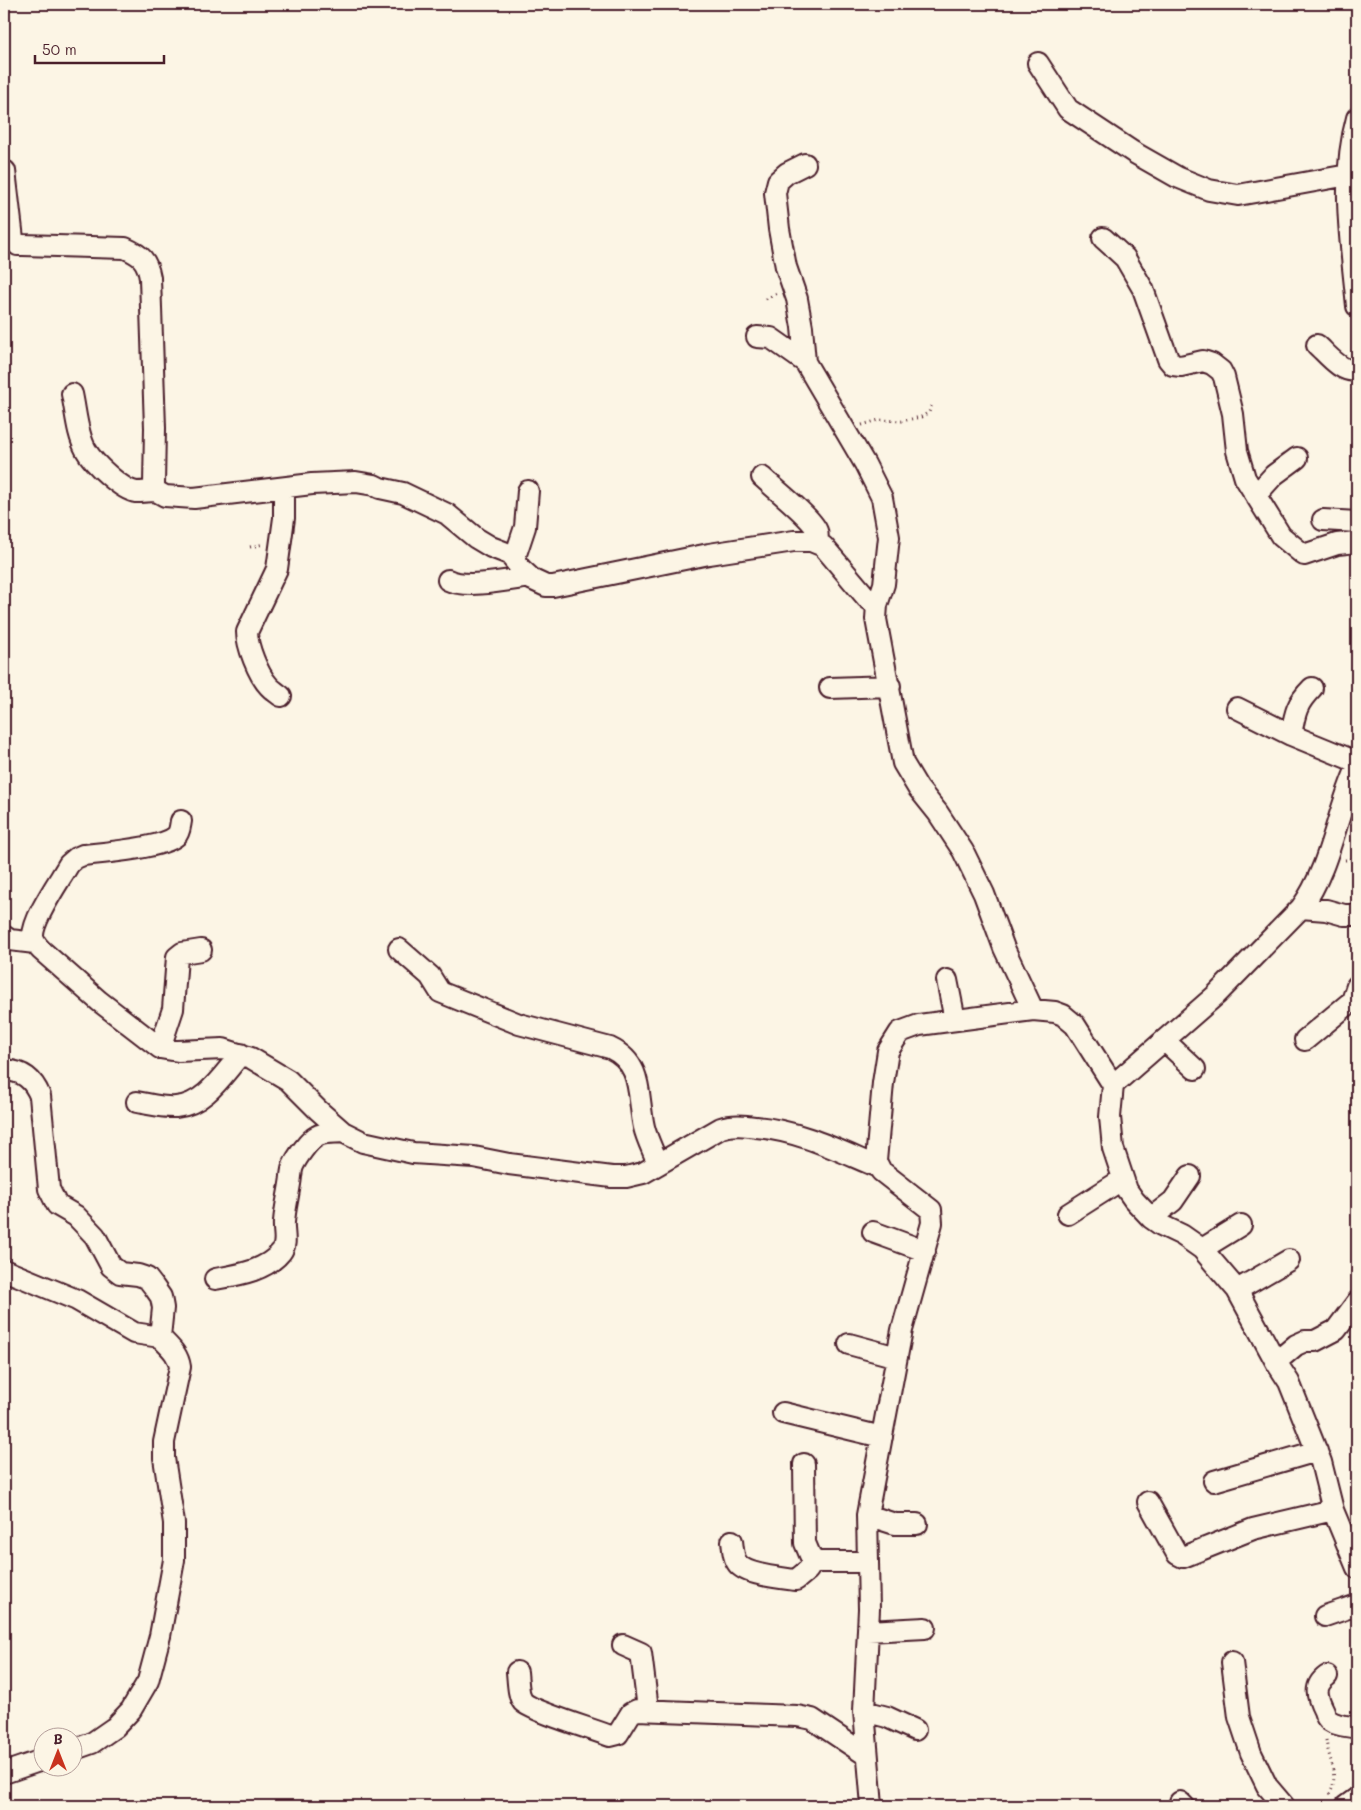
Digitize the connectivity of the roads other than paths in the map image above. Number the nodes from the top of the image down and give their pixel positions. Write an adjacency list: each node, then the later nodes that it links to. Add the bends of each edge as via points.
1 (1038, 63): 5 (street, via 1068,109 1133,152 1209,190 1238,195)
2 (1357, 118): 5 (street)
3 (806, 164): 10 (street, via 778,181 775,193 786,267 797,299)
4 (5, 171): 16 (street, via 15,243 124,248 145,261 150,278)
5 (1348, 175): 7 (street)
6 (1104, 238): 18 (street, via 1125,258 1143,289 1173,365 1203,362 1221,371 1240,464)
7 (1357, 306)
8 (757, 337): 10 (street, via 771,338)
9 (1317, 345): 11 (street, via 1342,368)
10 (805, 362): 26 (street, via 882,498 889,537 884,584)
11 (1357, 370)
12 (72, 394): 16 (street, via 80,435 86,451 98,466 122,486 135,492)
13 (1297, 458): 18 (street, via 1274,475)
14 (762, 477): 22 (street, via 813,525 817,530)
15 (284, 488): 16 (street, via 194,498 170,497); 23 (street, via 356,482 403,493 447,514 476,538 509,554); 30 (street, via 284,518 277,569 247,632 247,642 267,685)
16 (156, 491)
17 (528, 491): 23 (street, via 525,527)
18 (1256, 495): 21 (street, via 1281,536 1304,555 1337,544)
19 (1323, 520): 20 (street)
20 (1357, 522)
21 (1357, 542)
22 (817, 543): 24 (street, via 794,541 708,554 553,586 546,586); 26 (street, via 866,598)
23 (514, 560): 24 (street)
24 (530, 577): 25 (street, via 467,584)
25 (448, 580)
26 (877, 605): 27 (street, via 876,619)
27 (890, 686): 28 (street); 44 (street, via 903,762 964,851)
28 (830, 688)
29 (1312, 688): 32 (street, via 1296,709)
30 (281, 696)
31 (1237, 708): 32 (street)
32 (1291, 735): 33 (street)
33 (1357, 762)
34 (1357, 768): 36 (street, via 1324,861)
35 (181, 821): 39 (street, via 175,836 161,842 76,858 69,864 40,913 34,932)
36 (1301, 908): 37 (street, via 1326,910 1344,916); 47 (street, via 1216,995)
37 (1357, 915)
38 (4, 936): 39 (street, via 10,940)
39 (35, 943): 48 (street, via 99,1002)
40 (399, 949): 55 (street, via 430,976 440,992 519,1024 620,1053 628,1060 634,1073 644,1129)
41 (201, 950): 48 (street, via 177,957 173,1009)
42 (947, 980): 45 (street)
43 (1357, 986): 46 (street, via 1352,1001)
44 (1033, 1010): 45 (street); 52 (street, via 1055,1012 1075,1025)
45 (955, 1020): 56 (street, via 919,1025 900,1032 888,1051 878,1137)
46 (1305, 1040)
47 (1165, 1041): 50 (street); 52 (street)
48 (160, 1048): 49 (street, via 178,1051 223,1049)
49 (241, 1054): 53 (street, via 205,1095 189,1105 174,1108); 54 (street, via 288,1080)
50 (1195, 1069)
51 (4, 1070): 70 (street, via 23,1074 35,1085 40,1096 49,1189 54,1201 88,1228 111,1266 120,1273 147,1278 161,1297)
52 (1113, 1085): 58 (street, via 1110,1117 1113,1148)
53 (137, 1102)
54 (343, 1132): 55 (street, via 363,1142 413,1153 474,1157 612,1177 636,1175); 67 (street, via 317,1135 303,1149 294,1166 285,1208 284,1248 279,1254 258,1268)
55 (658, 1164): 56 (street, via 721,1128 733,1125 799,1134)
56 (878, 1167): 64 (street, via 930,1210 932,1223)
57 (1190, 1176): 60 (street, via 1173,1201)
58 (1122, 1179): 59 (street); 60 (street, via 1134,1200)
59 (1068, 1214)
60 (1151, 1218): 63 (street)
61 (1241, 1225): 63 (street)
62 (873, 1232): 64 (street)
63 (1202, 1249): 68 (street)
64 (925, 1251): 72 (street)
65 (1288, 1260): 68 (street)
66 (4, 1270): 70 (street, via 77,1300 134,1333)
67 (215, 1279)
68 (1237, 1290): 73 (street)
69 (1357, 1302): 73 (street, via 1336,1330 1315,1341 1296,1345)
70 (160, 1337): 99 (street, via 179,1358 180,1367 164,1442 174,1523 174,1560 160,1636 148,1681 131,1710 115,1727)
71 (849, 1344): 72 (street)
72 (896, 1357): 75 (street)
73 (1276, 1362): 76 (street)
74 (783, 1413): 75 (street)
75 (882, 1436): 81 (street)
76 (1317, 1450): 78 (street); 80 (street)
77 (804, 1464): 84 (street, via 805,1536)
78 (1214, 1480)
79 (1148, 1502): 80 (street, via 1177,1554 1183,1557 1253,1529)
80 (1333, 1510): 86 (street)
81 (867, 1515): 82 (street, via 895,1524); 85 (street)
82 (917, 1524)
83 (732, 1541): 84 (street, via 734,1557 744,1570 796,1580)
84 (813, 1562): 85 (street)
85 (868, 1562): 90 (street)
86 (1357, 1568)
87 (1357, 1605): 88 (street)
88 (1325, 1616)
89 (925, 1628): 90 (street)
90 (868, 1632): 96 (street)
91 (623, 1646): 95 (street, via 641,1653)
92 (1232, 1662): 105 (street, via 1239,1717 1251,1753 1267,1786)
93 (517, 1672): 95 (street, via 520,1695 526,1704 610,1736 618,1734 634,1711)
94 (1327, 1676): 97 (street, via 1317,1690 1328,1719)
95 (648, 1710): 100 (street, via 808,1718)
96 (864, 1711): 98 (street); 100 (street)
97 (1357, 1728)
98 (915, 1730)
99 (82, 1746)
100 (866, 1755): 104 (street)
101 (32, 1763): 102 (street)
102 (4, 1773)
103 (1357, 1798): 106 (street)
104 (872, 1806)
105 (1284, 1806)
106 (1346, 1806)

